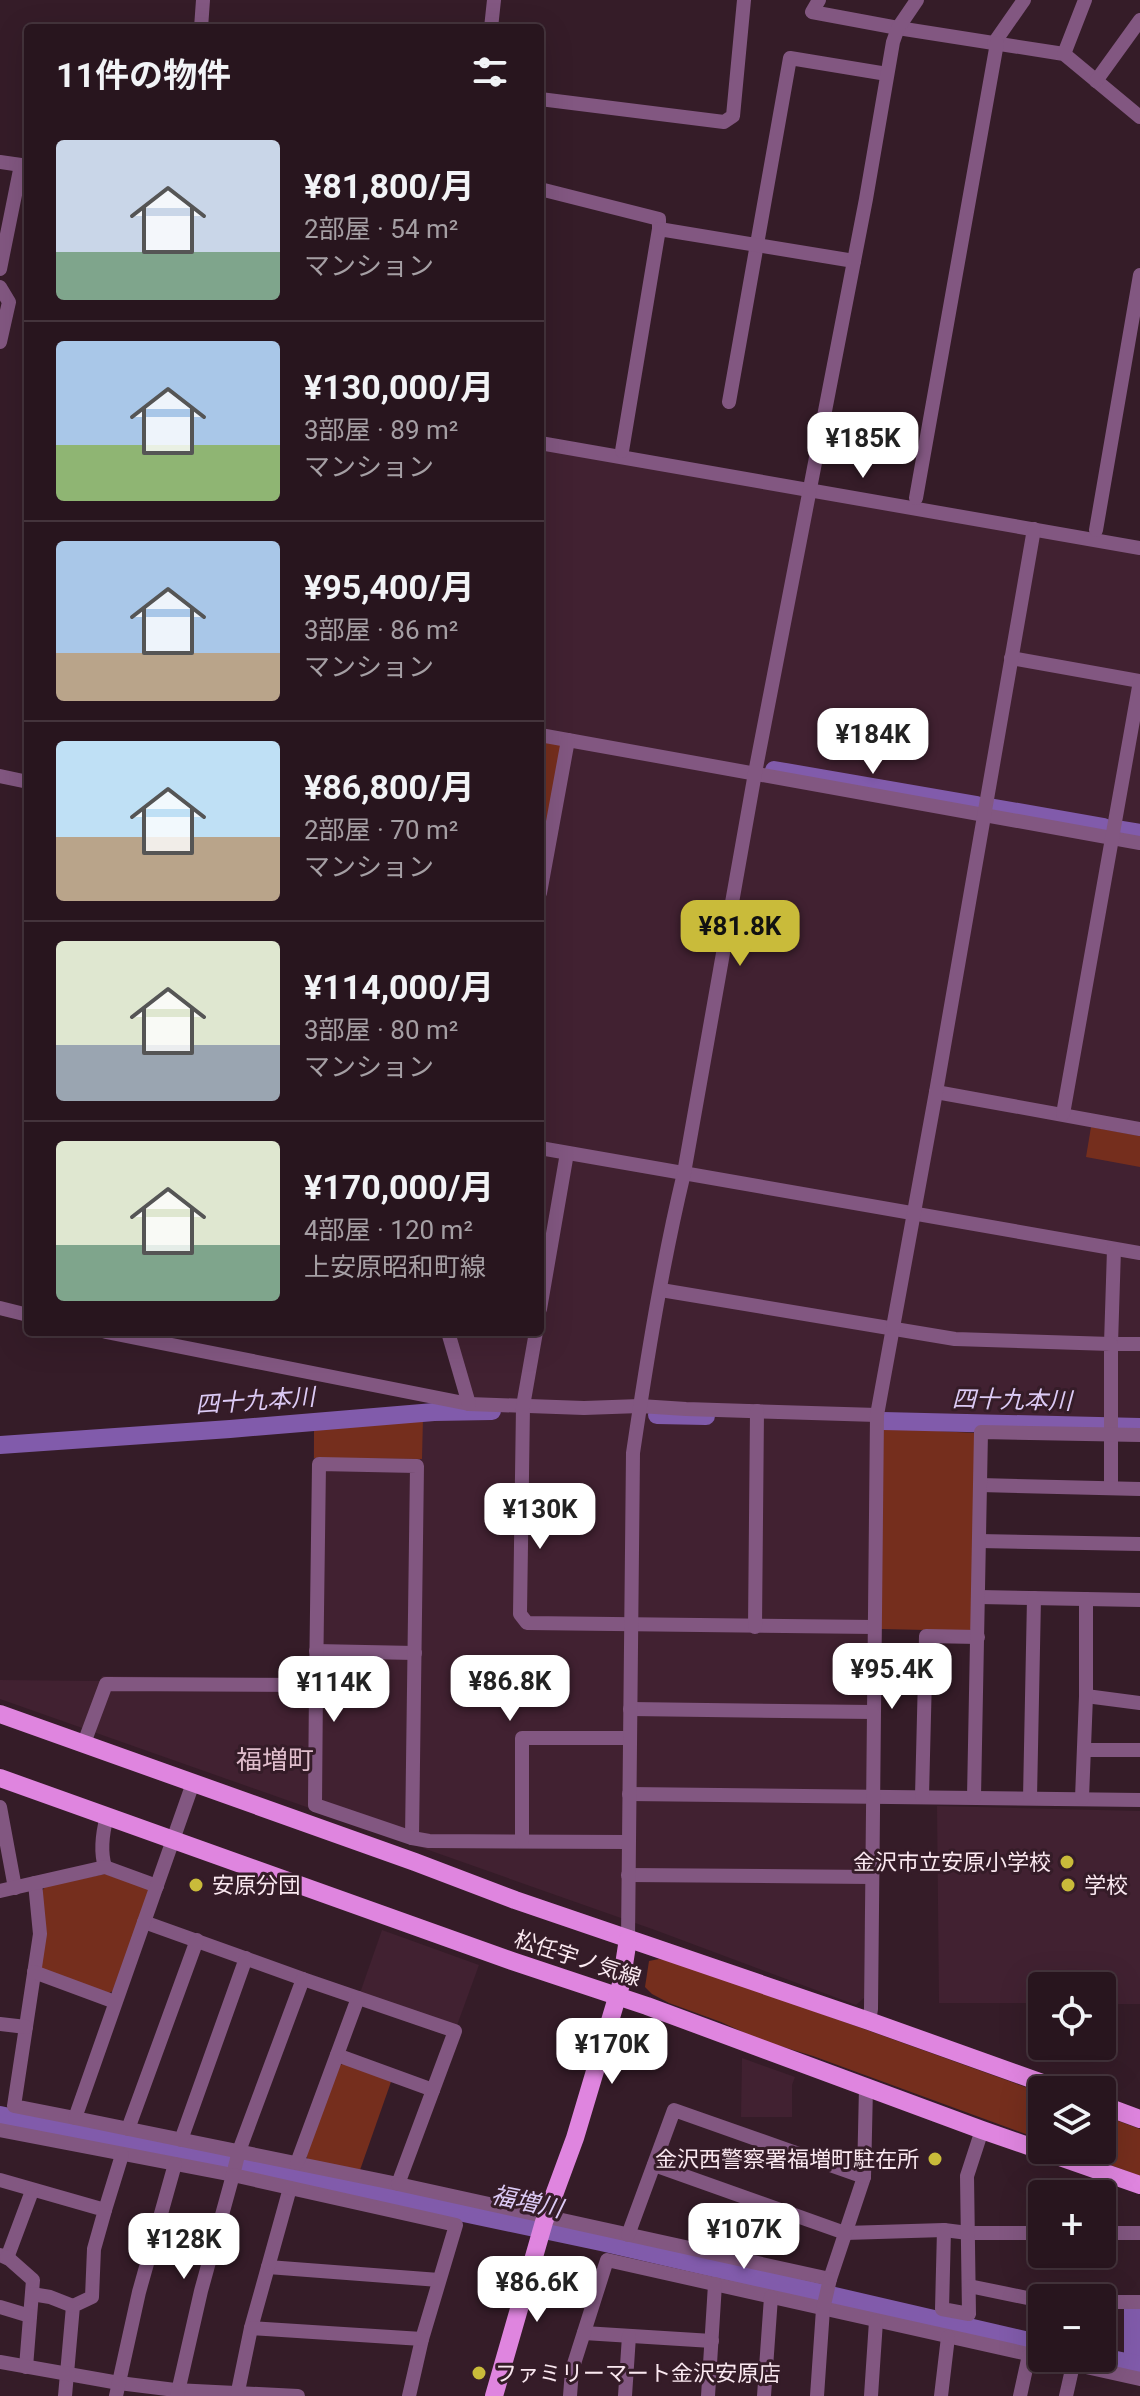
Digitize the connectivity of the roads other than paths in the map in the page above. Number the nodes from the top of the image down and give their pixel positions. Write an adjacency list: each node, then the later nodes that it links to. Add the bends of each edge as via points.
1 (203, 0): 9 (street)
2 (494, 0): 10 (street)
3 (744, 0): 16 (street, via 733,116 724,122)
4 (819, 0): 11 (street, via 812,12)
5 (917, 0): 11 (street)
6 (1024, 0): 12 (street)
7 (1085, 0): 13 (street)
8 (1140, 20): 15 (street)
9 (201, 24)
10 (491, 24)
11 (898, 28): 12 (street); 14 (street)
12 (996, 43): 13 (street); 31 (street)
13 (1064, 54): 15 (street)
14 (887, 74): 22 (street, via 790,58); 23 (street)
15 (1096, 81): 17 (street)
16 (544, 100)
17 (1140, 117)
18 (0, 162): 19 (street)
19 (24, 166): 24 (street)
20 (544, 190): 21 (street, via 659,219)
21 (659, 229): 22 (street); 30 (street, via 619,450)
22 (757, 245): 23 (street); 28 (street)
23 (854, 261): 30 (street)
24 (0, 269)
25 (1140, 275): 33 (street)
26 (0, 287): 27 (street, via 9,302)
27 (0, 342)
28 (729, 402)
29 (544, 444): 30 (street)
30 (809, 487): 31 (street); 32 (street); 40 (street)
31 (916, 498): 33 (street)
32 (1034, 529): 35 (street); 36 (street)
33 (1096, 530): 34 (street)
34 (1140, 538)
35 (1140, 548)
36 (1011, 658): 37 (street); 43 (street)
37 (1140, 681): 44 (street)
38 (544, 736): 39 (street)
39 (568, 740): 40 (street); 46 (street)
40 (755, 773): 43 (street); 52 (street)
41 (0, 776): 42 (street)
42 (24, 781)
43 (984, 816): 44 (street); 47 (street)
44 (1111, 838): 45 (street); 48 (street)
45 (1140, 843)
46 (544, 871)
47 (936, 1092): 48 (street); 53 (street)
48 (1063, 1114): 49 (street)
49 (1140, 1129)
50 (544, 1149): 51 (street)
51 (567, 1153): 52 (street); 54 (street)
52 (684, 1173): 53 (street); 58 (street)
53 (913, 1214): 55 (street); 61 (street)
54 (547, 1231): 57 (street)
55 (1114, 1249): 56 (street); 65 (street)
56 (1140, 1253)
57 (544, 1266)
58 (661, 1290): 61 (street); 69 (street)
59 (0, 1308): 60 (street)
60 (24, 1314)
61 (892, 1328): 65 (street, via 955,1339); 71 (street)
62 (126, 1336): 67 (street)
63 (449, 1336): 67 (street)
64 (535, 1336): 68 (street)
65 (1111, 1344): 66 (street); 72 (street)
66 (1140, 1344)
67 (469, 1404): 68 (street)
68 (523, 1406): 69 (street); 83 (street, via 520,1614 527,1623)
69 (640, 1406): 70 (street); 83 (street, via 633,1453)
70 (757, 1411): 71 (street); 84 (street)
71 (877, 1415): 85 (street)
72 (1111, 1433): 73 (street); 74 (street, via 981,1432); 75 (street)
73 (1140, 1435)
74 (980, 1485): 75 (street); 77 (street)
75 (1111, 1488): 76 (street)
76 (1140, 1489)
77 (979, 1541): 78 (street); 79 (street)
78 (1140, 1544)
79 (979, 1597): 80 (street); 86 (street)
80 (1034, 1598): 81 (street); 105 (street)
81 (1086, 1599): 82 (street); 90 (street)
82 (1140, 1600)
83 (631, 1625): 84 (street); 92 (street)
84 (755, 1627): 85 (street)
85 (874, 1627): 93 (street)
86 (978, 1637): 103 (street, via 926,1636); 104 (street)
87 (316, 1651): 88 (street); 88 (street, via 319,1464 417,1466); 89 (street)
88 (415, 1653): 110 (street)
89 (316, 1685): 96 (street, via 106,1684); 110 (street, via 315,1805)
90 (1086, 1696): 91 (street); 97 (street)
91 (1140, 1703)
92 (630, 1709): 93 (street); 95 (street)
93 (873, 1712): 102 (street)
94 (0, 1714): 96 (main road, 松任宇ノ気線)
95 (628, 1738): 101 (street); 112 (street, via 522,1738)
96 (84, 1743): 100 (main road, 松任宇ノ気線)
97 (1084, 1750): 98 (street); 106 (street)
98 (1140, 1750)
99 (0, 1778): 109 (main road, 松任宇ノ気線)
100 (193, 1783): 111 (street); 121 (main road, 松任宇ノ気線)
101 (629, 1794): 102 (street); 113 (street)
102 (872, 1795): 103 (street); 116 (street)
103 (922, 1796): 104 (street)
104 (974, 1797): 105 (street)
105 (1030, 1798): 106 (street)
106 (1082, 1798): 107 (street)
107 (1140, 1800)
108 (0, 1807): 119 (street)
109 (107, 1816): 111 (main road, 松任宇ノ気線); 114 (street)
110 (412, 1838): 112 (street)
111 (174, 1840): 118 (street); 126 (main road, 松任宇ノ気線)
112 (522, 1841): 113 (street)
113 (628, 1842): 115 (street)
114 (105, 1867): 117 (street); 118 (street)
115 (628, 1875): 116 (street); 121 (street)
116 (871, 1877): 129 (street)
117 (35, 1883): 119 (street); 124 (street, via 40,1934)
118 (157, 1886): 120 (street)
119 (7, 1890)
120 (144, 1922): 122 (street); 128 (street)
121 (628, 1939): 126 (main road); 129 (main road, 松任宇ノ気線)
122 (197, 1940): 123 (street); 139 (street)
123 (246, 1958): 125 (street); 142 (street)
124 (34, 1972): 128 (street); 131 (street)
125 (303, 1979): 127 (street); 143 (street)
126 (616, 1997): 134 (main road, 松任宇ノ気線); 156 (main road)
127 (358, 1998): 132 (street); 135 (street, via 455,2031)
128 (115, 2002): 137 (street)
129 (869, 2021): 133 (main road, 松任宇ノ気線)
130 (0, 2024): 131 (street)
131 (26, 2027): 137 (street, via 14,2106)
132 (337, 2055): 135 (street); 145 (street)
133 (1028, 2078)
134 (866, 2087): 141 (main road, 松任宇ノ気線); 149 (street)
135 (433, 2090): 151 (street)
136 (1116, 2110): 138 (main road)
137 (75, 2118): 139 (street)
138 (1140, 2119)
139 (128, 2129): 142 (street)
140 (0, 2130): 144 (street)
141 (982, 2130): 152 (main road, 松任宇ノ気線); 159 (street, via 967,2176)
142 (181, 2140): 143 (street)
143 (238, 2153): 145 (street); 148 (street)
144 (122, 2155): 146 (street); 155 (street)
145 (297, 2163): 151 (street)
146 (175, 2164): 148 (street); 194 (street)
147 (654, 2165): 149 (street, via 674,2110); 158 (street); 163 (street)
148 (234, 2174): 153 (street); 195 (street)
149 (864, 2177): 158 (street)
150 (0, 2180): 154 (street)
151 (398, 2184): 156 (street)
152 (1140, 2185)
153 (290, 2188): 165 (street); 166 (street, via 456,2225)
154 (32, 2191): 155 (street); 164 (street)
155 (105, 2210): 176 (street, via 94,2249 92,2297)
156 (545, 2220): 163 (street); 200 (main road)
157 (944, 2230): 158 (street); 159 (street); 169 (street, via 942,2309 969,2314)
158 (845, 2233): 167 (street)
159 (968, 2233): 160 (street); 169 (street)
160 (1028, 2233)
161 (1116, 2233): 162 (street)
162 (1140, 2233)
163 (628, 2235): 167 (street)
164 (4, 2256): 170 (street, via 33,2280)
165 (268, 2267): 166 (street); 180 (street)
166 (439, 2280): 184 (street)
167 (830, 2282): 175 (street)
168 (715, 2284): 171 (street); 181 (street, via 607,2260); 185 (street)
169 (969, 2286): 172 (street)
170 (32, 2294): 176 (street); 178 (street)
171 (771, 2297): 175 (street); 204 (street)
172 (1028, 2298)
173 (1116, 2302): 174 (street)
174 (1140, 2302)
175 (824, 2305): 179 (street); 205 (street)
176 (73, 2306): 192 (street)
177 (0, 2307): 178 (street)
178 (30, 2316): 189 (street)
179 (876, 2321): 183 (street); 206 (street)
180 (251, 2328): 184 (street); 196 (street)
181 (584, 2333): 182 (street); 201 (street)
182 (629, 2336): 185 (street); 202 (street)
183 (948, 2337): 186 (street); 207 (street)
184 (422, 2339): 199 (street)
185 (712, 2341): 203 (street)
186 (1028, 2355)
187 (1028, 2360): 208 (street)
188 (0, 2362): 189 (street)
189 (26, 2367): 192 (street)
190 (1071, 2372): 209 (street)
191 (1106, 2372): 193 (street)
192 (68, 2375): 194 (street); 197 (street)
193 (1140, 2379)
194 (118, 2390): 195 (street)
195 (178, 2393): 196 (street)
196 (238, 2394): 198 (street)
197 (65, 2396)
198 (298, 2396)
199 (409, 2396)
200 (494, 2396)
201 (570, 2396)
202 (625, 2396)
203 (708, 2396)
204 (764, 2396)
205 (817, 2396)
206 (871, 2396)
207 (941, 2396)
208 (1020, 2396)
209 (1066, 2396)

